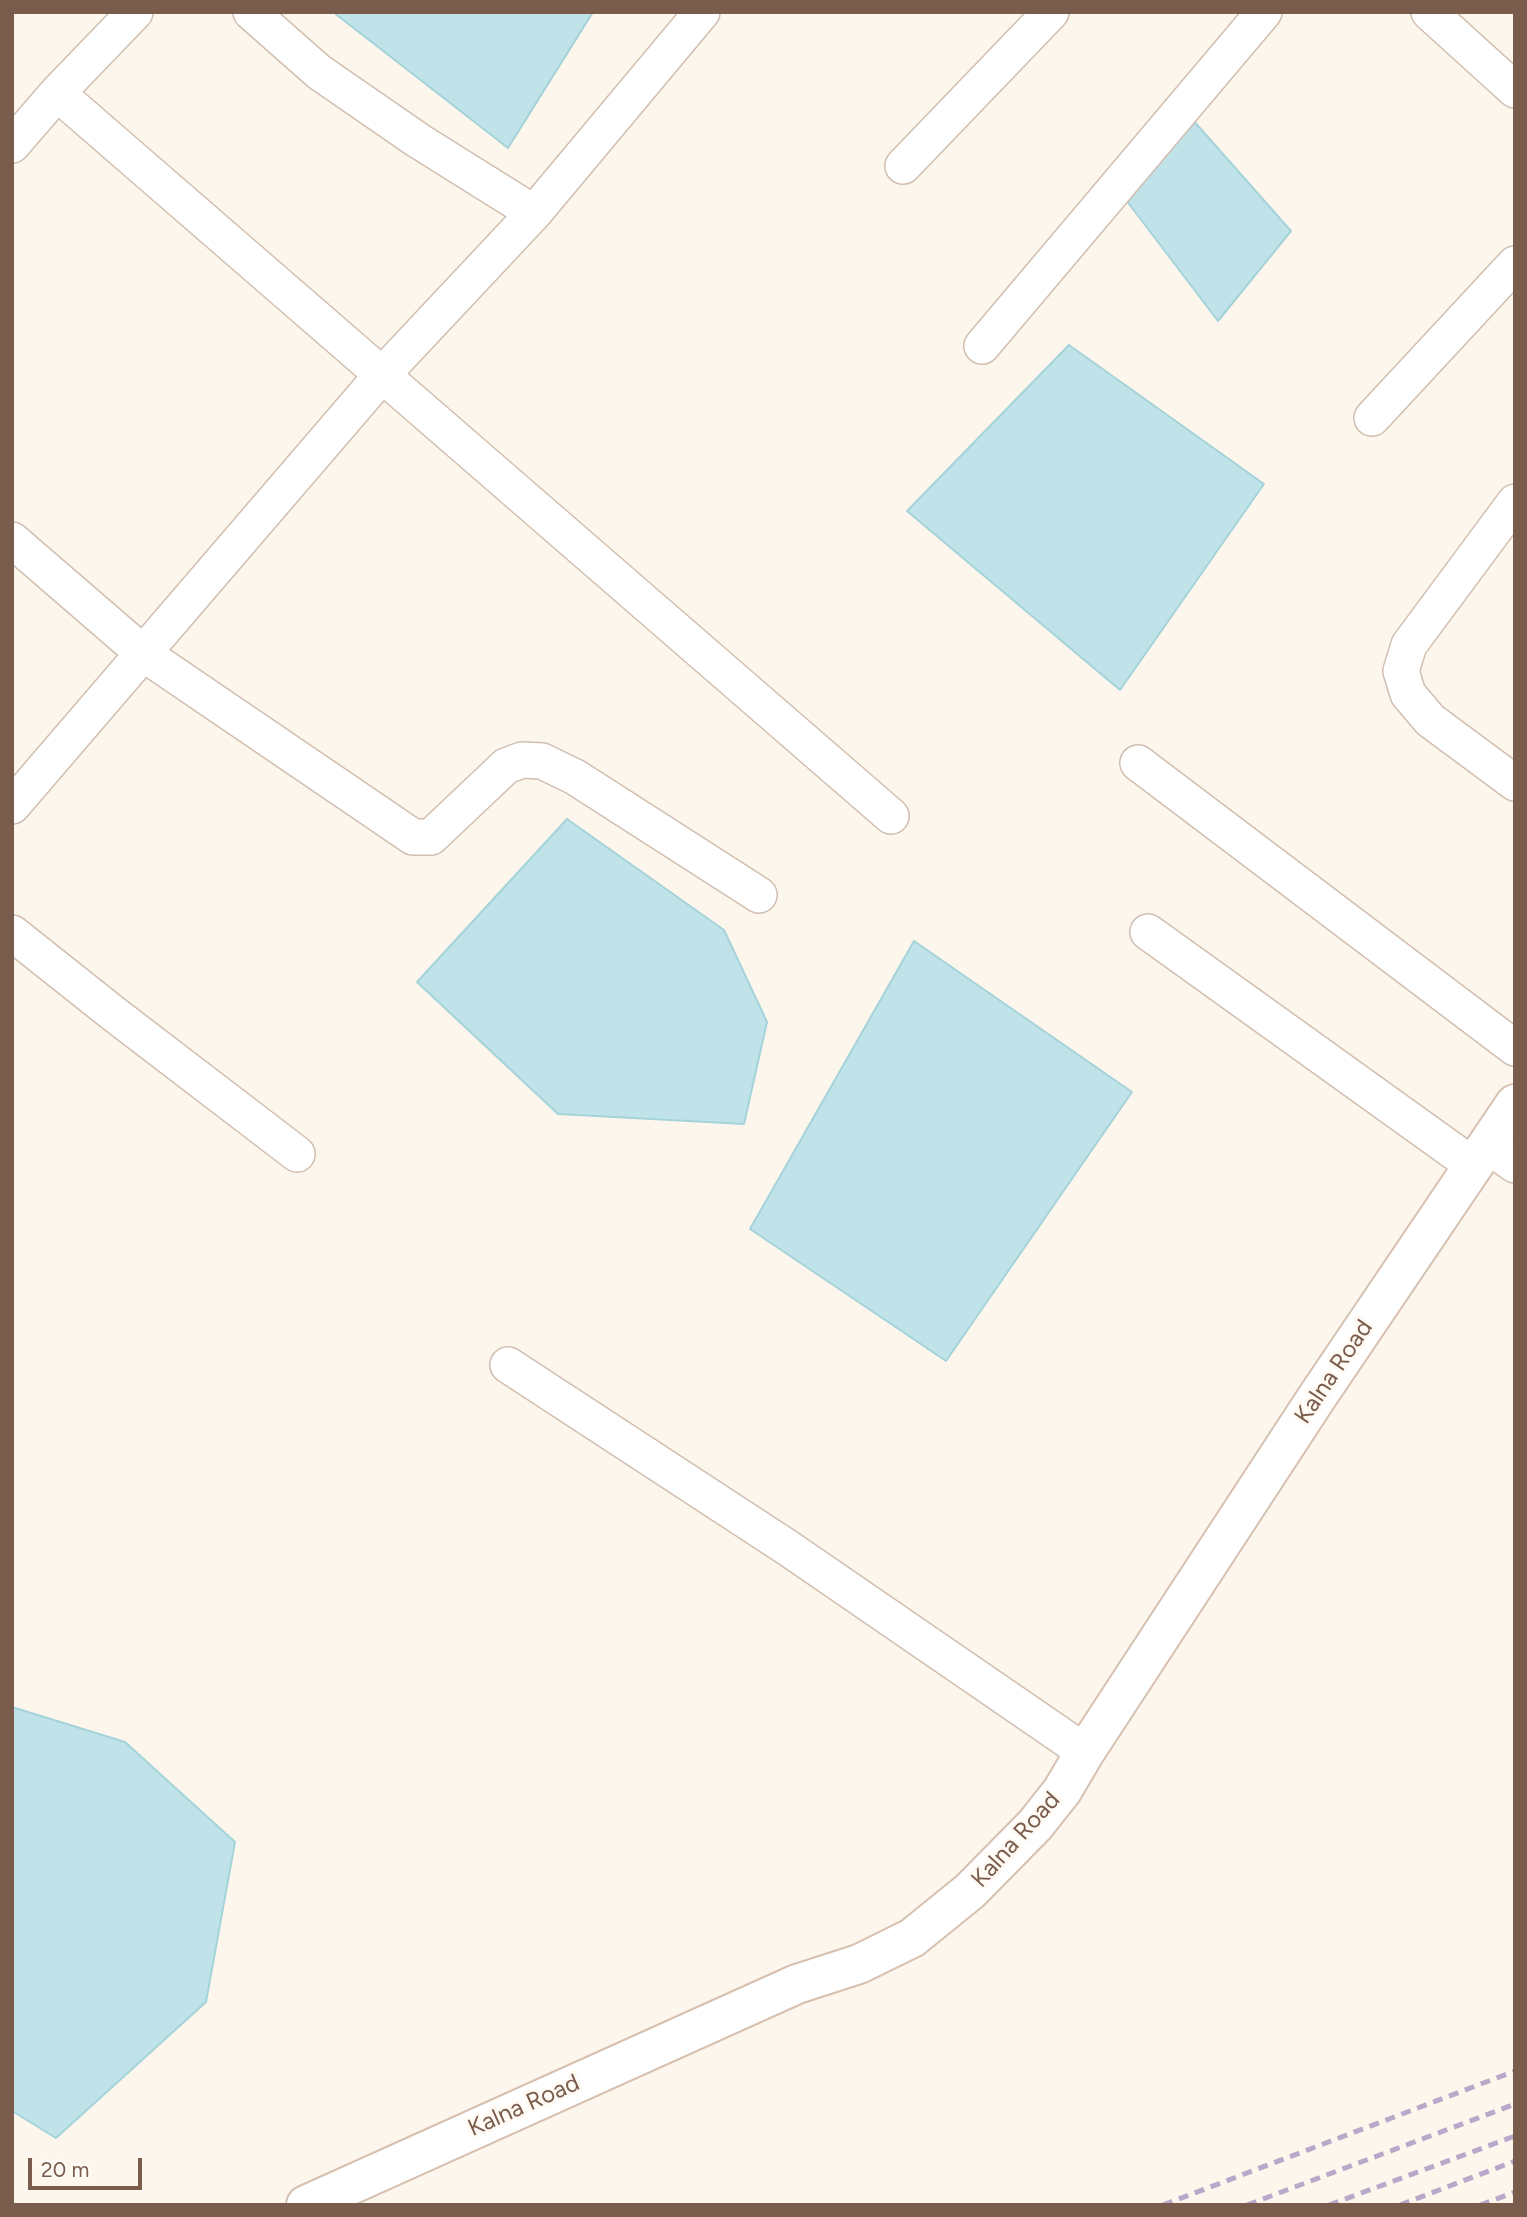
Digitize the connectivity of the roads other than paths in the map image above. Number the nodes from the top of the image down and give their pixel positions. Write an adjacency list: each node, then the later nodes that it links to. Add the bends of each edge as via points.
1 (135, 12): 8 (street)
2 (251, 12): 11 (street, via 319,72)
3 (702, 12): 11 (street)
4 (1051, 12): 10 (street)
5 (1264, 12): 13 (street)
6 (1429, 12): 7 (street)
7 (1515, 90)
8 (57, 93): 9 (street); 14 (street)
9 (12, 145)
10 (903, 166)
11 (534, 213): 14 (street)
12 (1515, 264): 15 (street)
13 (982, 346)
14 (382, 375): 18 (street); 22 (street)
15 (1373, 418)
16 (1515, 502): 20 (street, via 1409,645 1401,671 1408,694 1430,720)
17 (12, 540): 18 (street)
18 (144, 654): 21 (street); 23 (street, via 413,837 430,837 506,766 522,760 542,761 575,777)
19 (1138, 763): 26 (street)
20 (1515, 783)
21 (12, 806)
22 (891, 816)
23 (759, 895)
24 (1148, 932): 29 (street)
25 (12, 933): 28 (street)
26 (1515, 1048)
27 (1515, 1104): 29 (street, Kalna Road)
28 (297, 1154)
29 (1492, 1159): 31 (street, Kalna Road, via 1317,1397)
30 (508, 1365): 31 (street, via 788,1548)
31 (1084, 1752): 32 (street, Kalna Road, via 1035,1825 970,1891 912,1938 859,1964 784,1990)
32 (306, 2205)

